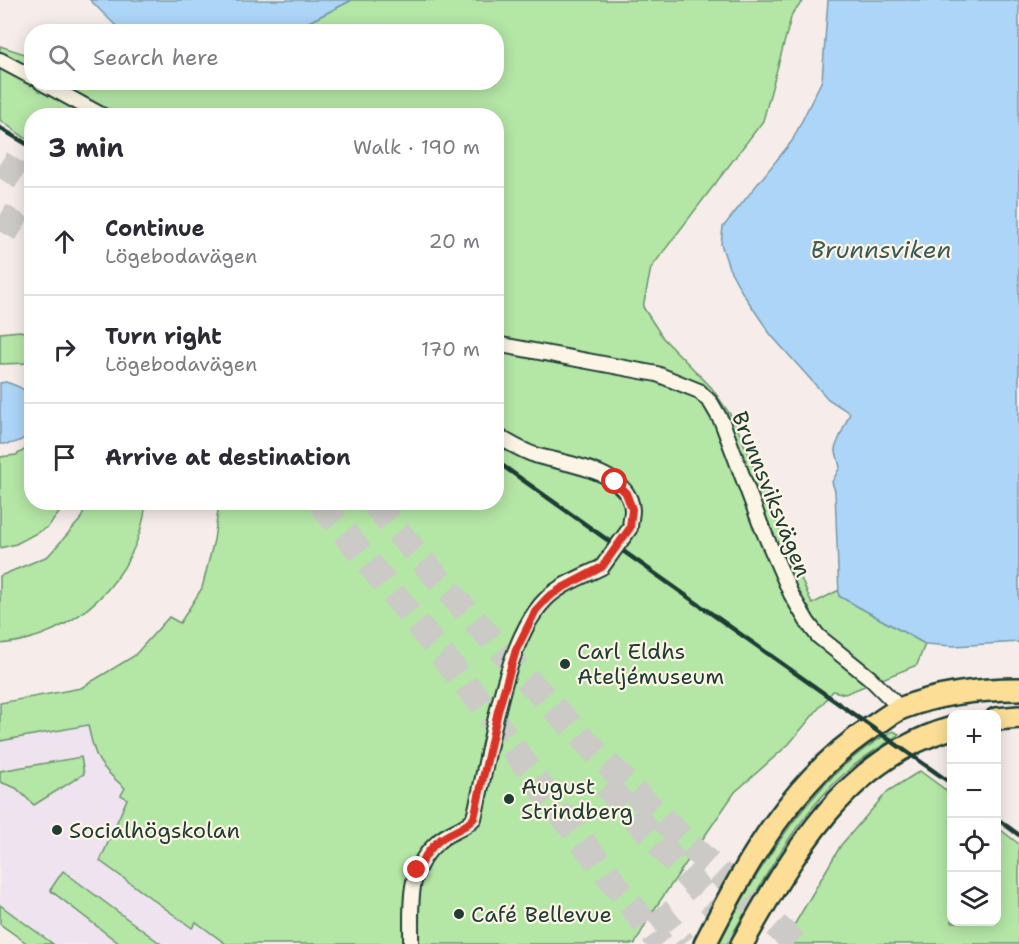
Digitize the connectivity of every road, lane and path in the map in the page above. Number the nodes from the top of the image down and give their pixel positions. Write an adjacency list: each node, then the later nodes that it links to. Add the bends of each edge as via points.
1 (0, 60): 2 (street)
2 (24, 73)
3 (56, 90): 4 (street)
4 (88, 108)
5 (504, 345): 8 (street, Brunnsviksvägen, via 657,374 699,391 722,422 790,594 808,623)
6 (504, 439): 12 (street, bridge, via 534,455 598,472 615,482 626,493 632,509 630,528 602,567 548,597 525,630 498,711 474,818 442,838 428,851 417,870 411,892)
7 (1019, 689): 8 (main road, via 946,696)
8 (901, 709): 13 (main road, via 859,735 800,792 755,853)
9 (1019, 717): 10 (main road)
10 (1001, 718)
11 (947, 729): 14 (main road, via 912,742 855,783 807,836)
12 (411, 944)
13 (705, 944)
14 (742, 944)

